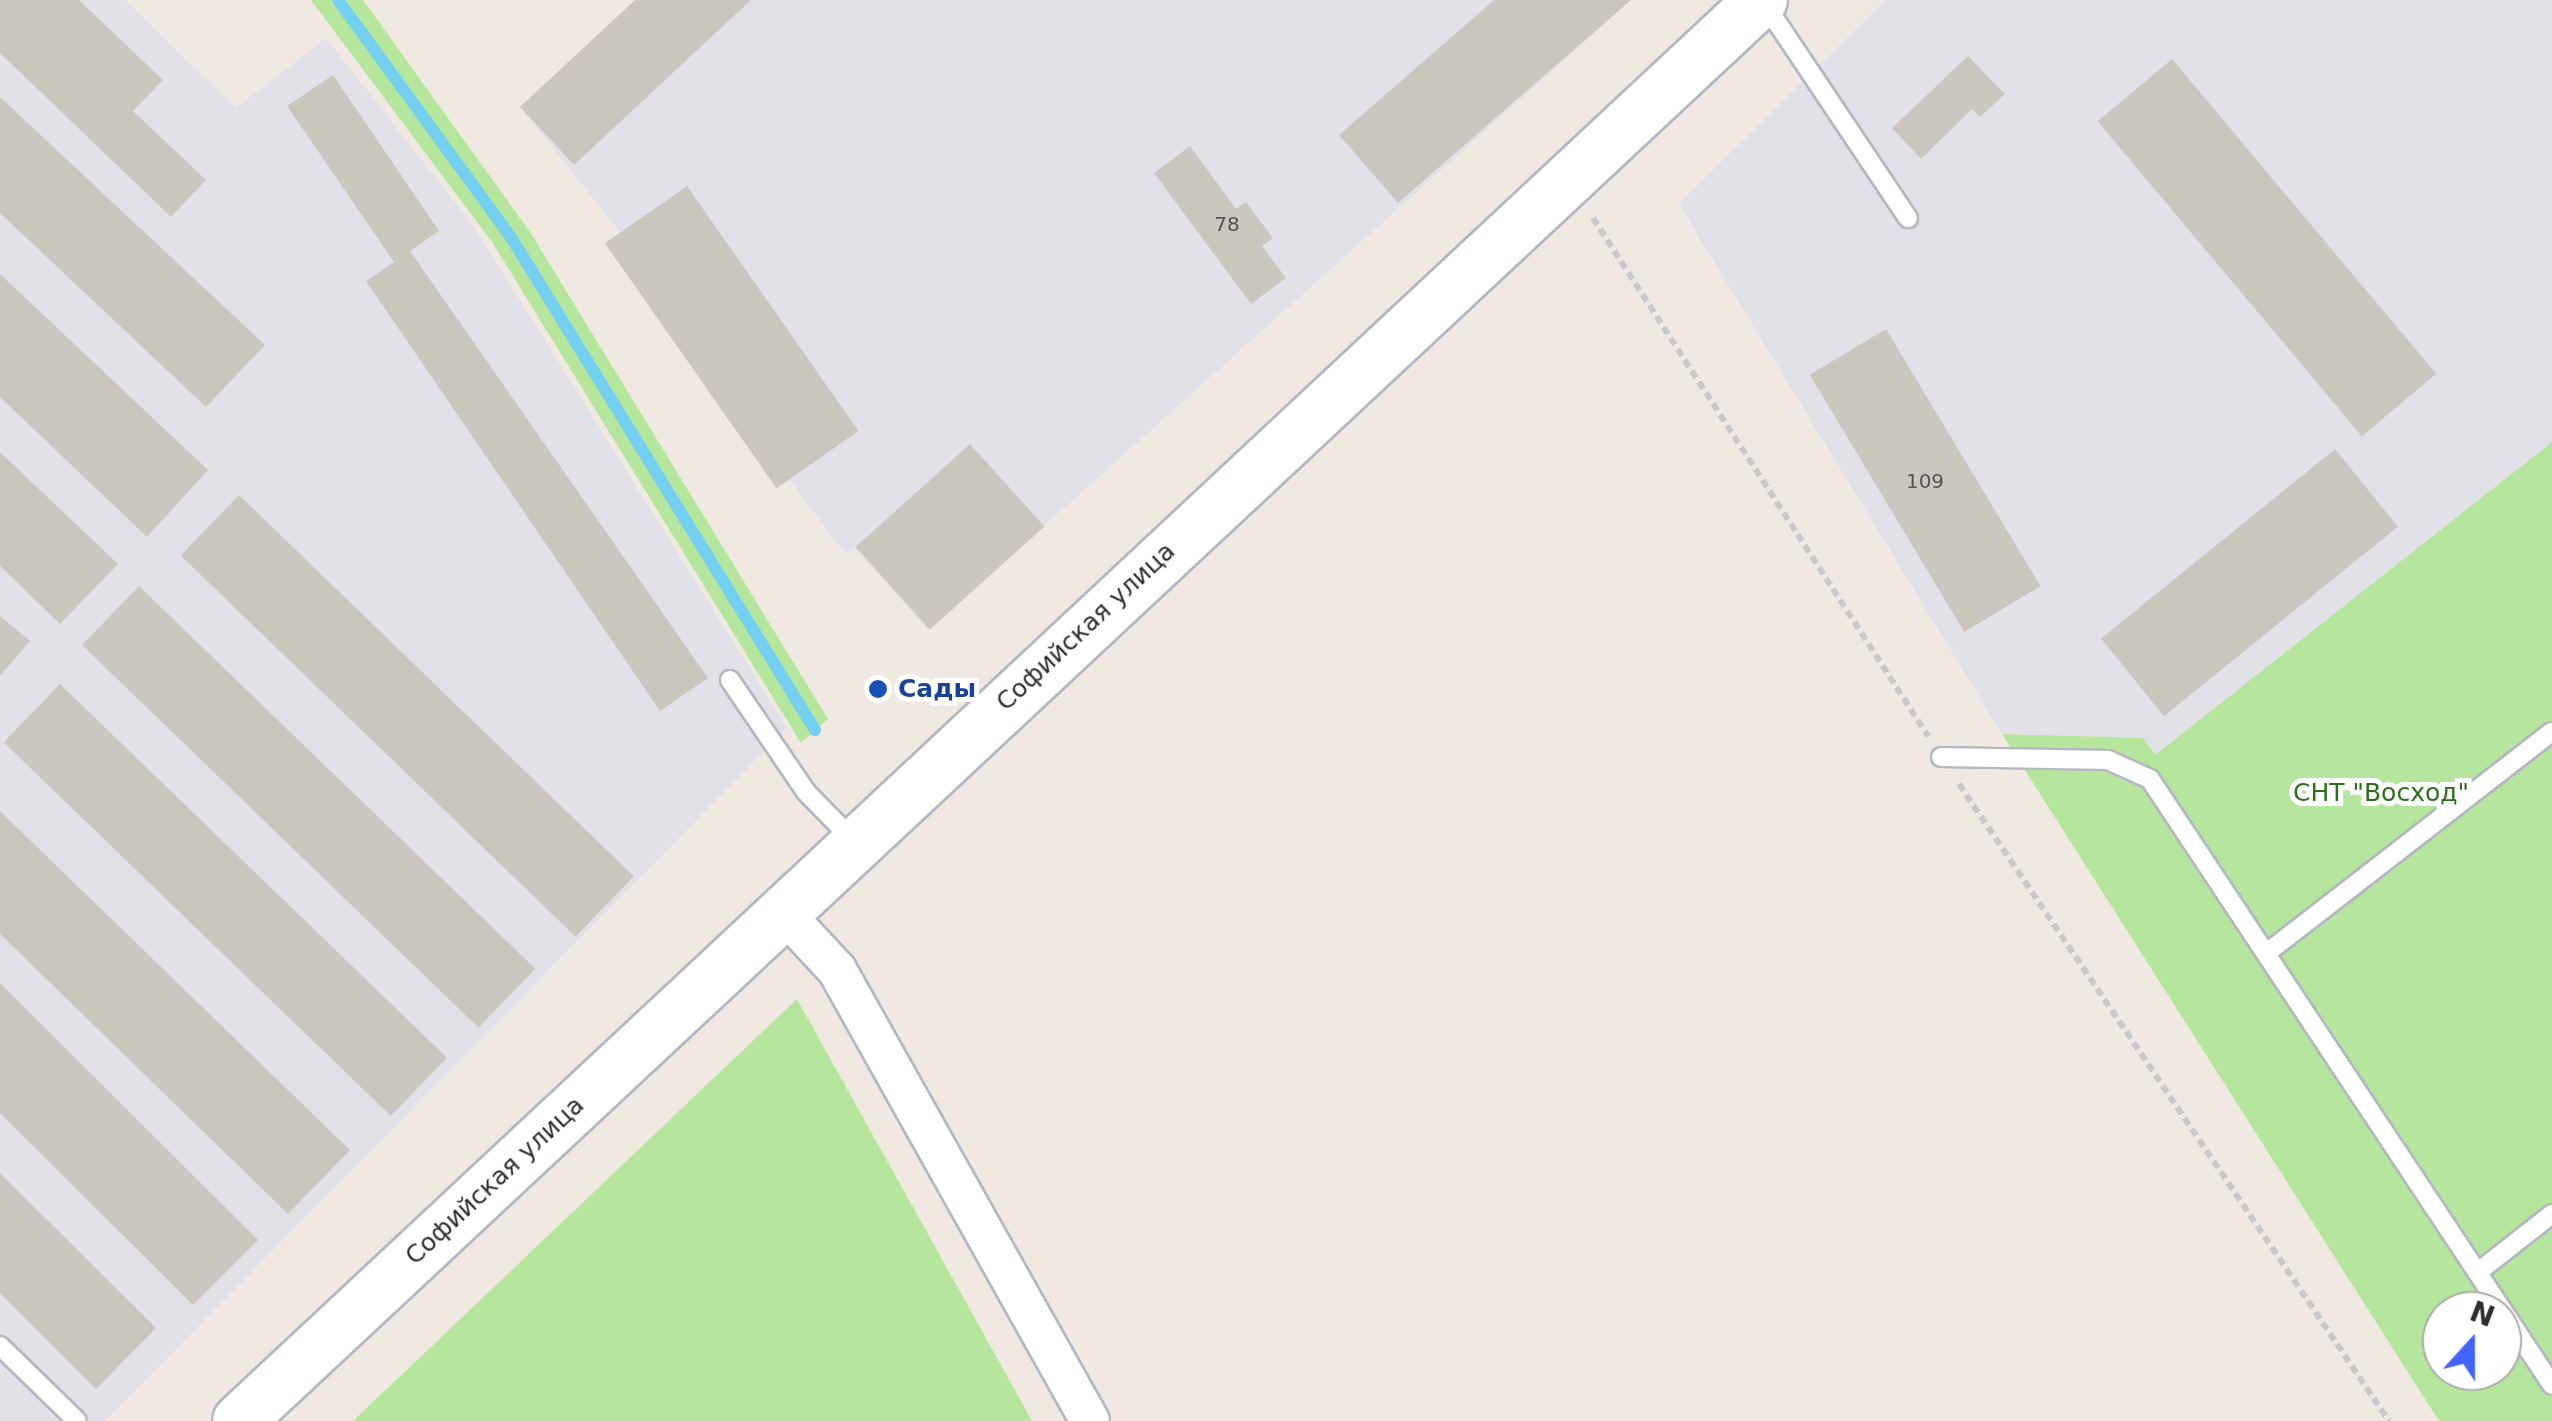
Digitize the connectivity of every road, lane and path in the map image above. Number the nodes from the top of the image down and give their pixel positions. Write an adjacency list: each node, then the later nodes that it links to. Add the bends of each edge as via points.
1 (1761, 0): 2 (main road, Софийская улица); 3 (lane)
2 (1568, 179): 6 (path); 7 (main road, Софийская улица)
3 (1908, 218)
4 (730, 680): 7 (lane, via 806,792)
5 (2552, 732): 9 (lane)
6 (1941, 757): 9 (lane, via 2108,760 2150,779); 17 (path)
7 (856, 842): 8 (main road, Софийская улица)
8 (782, 911): 15 (main road, Софийская улица); 16 (street, via 836,970)
9 (2268, 952): 11 (lane)
10 (2552, 1214): 11 (lane)
11 (2478, 1272): 13 (lane)
12 (0, 1346): 14 (lane)
13 (2552, 1385)
14 (78, 1421)
15 (238, 1421)
16 (1090, 1421)
17 (2390, 1421)

